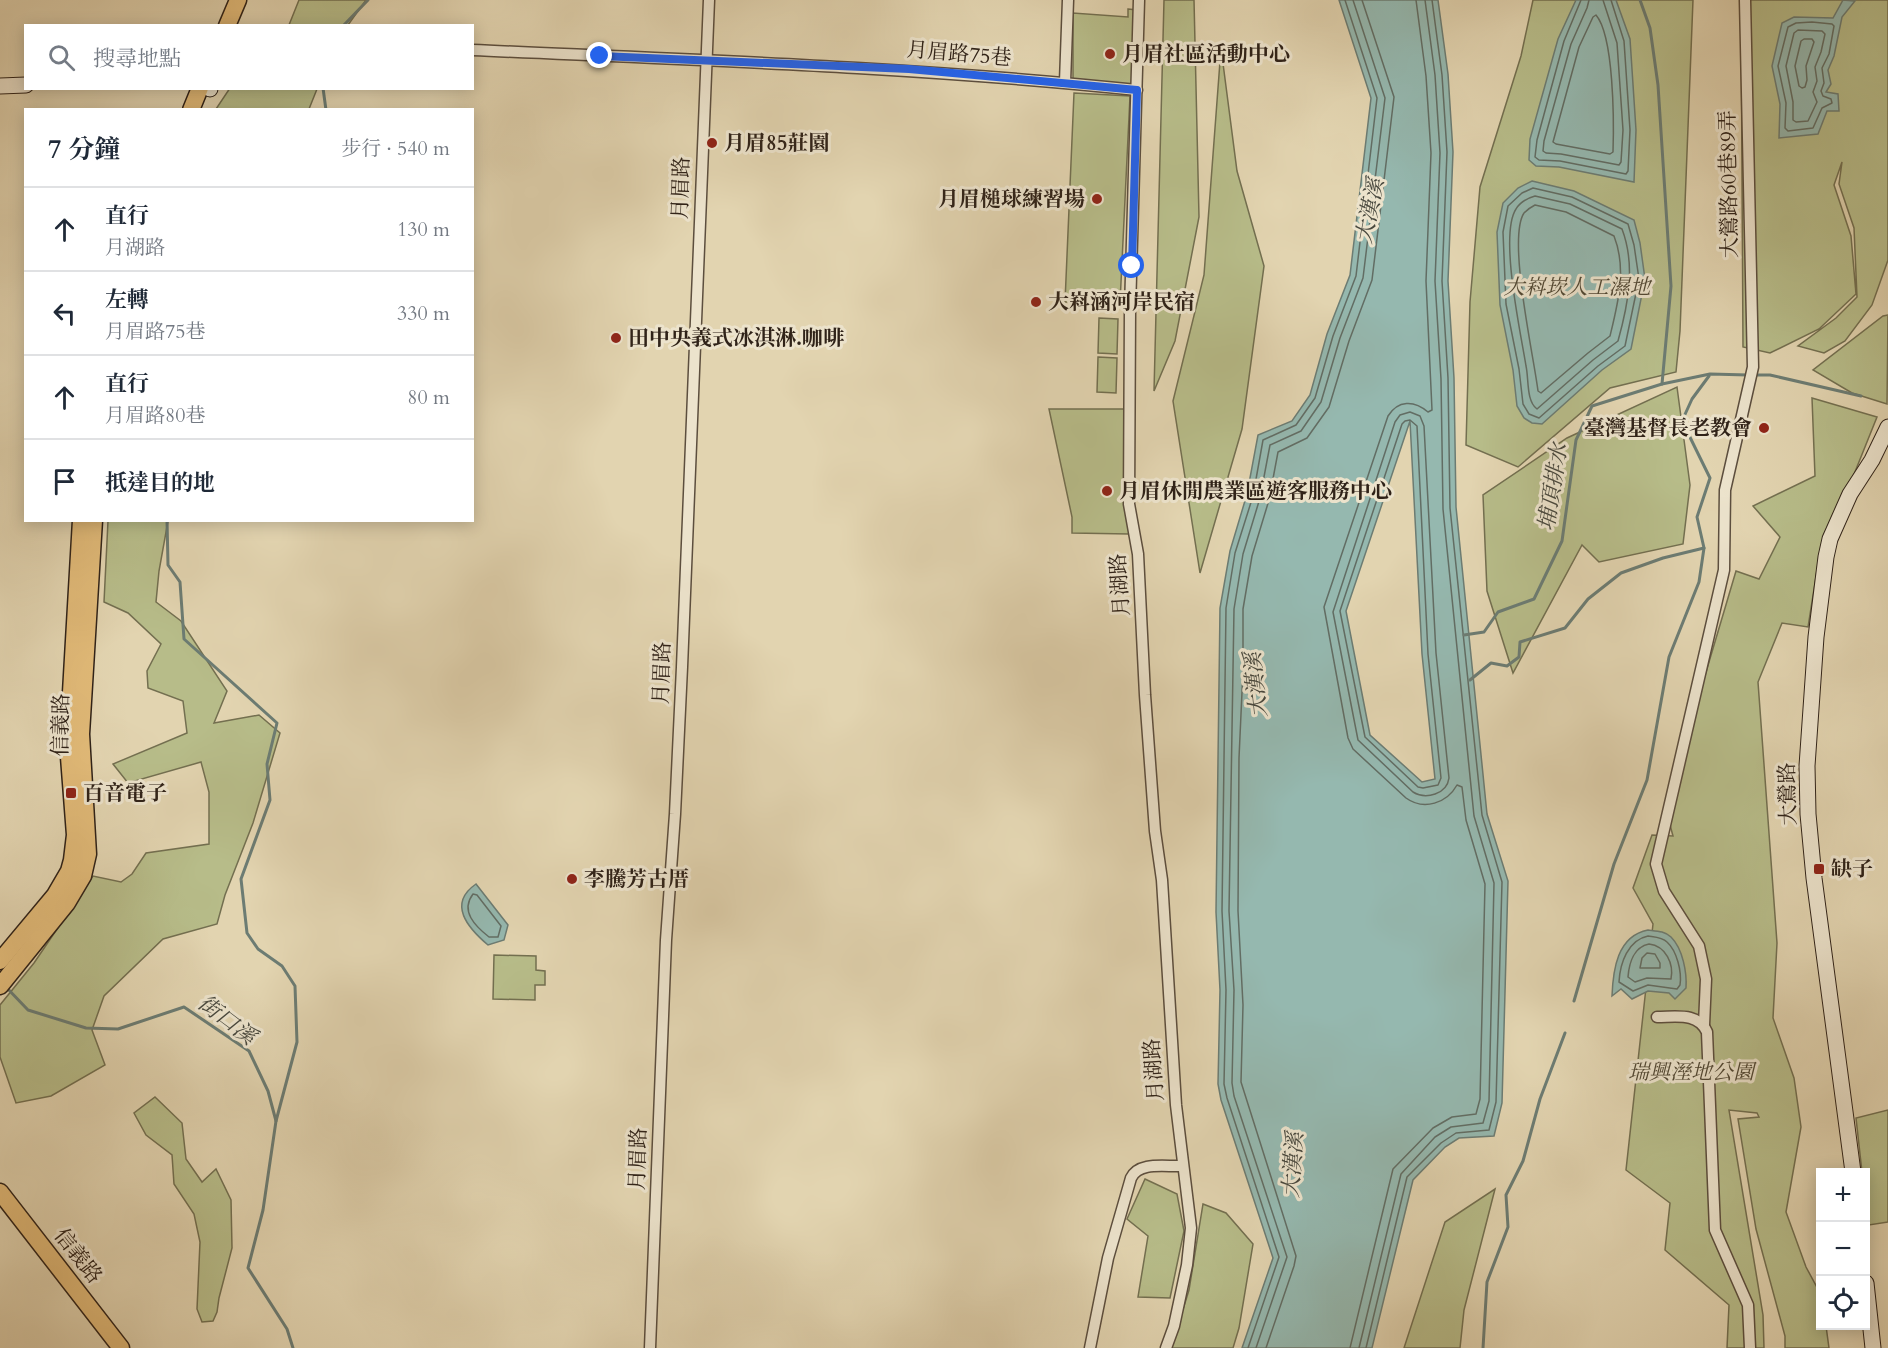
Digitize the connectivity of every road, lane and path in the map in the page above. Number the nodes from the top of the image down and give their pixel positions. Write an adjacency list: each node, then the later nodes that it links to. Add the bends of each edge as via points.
1 (238, 0): 7 (main road)
2 (248, 0): 8 (main road)
3 (709, 0): 10 (street, 月眉路)
4 (1068, 0): 11 (street)
5 (1139, 0): 16 (street, 月湖路)
6 (1745, 0): 26 (street, 大鶯路60巷89弄, via 1753,367 1725,490 1724,570 1656,864 1664,891 1699,946 1706,979)
7 (228, 24)
8 (238, 24)
9 (474, 50): 10 (street, 月眉路75巷)
10 (706, 59): 11 (street, 月眉路75巷); 34 (street, 月眉路)
11 (1065, 82): 16 (street, 月眉路75巷)
12 (24, 85): 13 (street)
13 (0, 86)
14 (199, 90): 17 (main road)
15 (210, 90): 18 (main road)
16 (1137, 90): 27 (street, 月湖路, via 1129,504 1138,554)
17 (192, 108)
18 (202, 108)
19 (1888, 427): 28 (street, 大鶯路, via 1830,539 1816,637 1807,766 1814,878)
20 (81, 522): 22 (main road, 信義路)
21 (94, 522): 22 (main road, 信義路)
22 (75, 747): 23 (main road, 信義路, via 75,835 69,872 55,895); 24 (main road, 信義路, via 88,854 83,876 67,903)
23 (0, 961)
24 (4, 982)
25 (1657, 1017): 26 (street, via 1689,1017)
26 (1704, 1025): 37 (street, 大鶯路60巷89弄, via 1715,1230 1748,1305)
27 (1182, 1166): 35 (street, via 1135,1170 1108,1258); 36 (street, 月湖路, via 1191,1228 1174,1326)
28 (1852, 1168)
29 (0, 1192): 33 (main road, 信義路)
30 (0, 1205): 32 (main road, 信義路)
31 (1870, 1320): 38 (street)
32 (111, 1348)
33 (121, 1348)
34 (650, 1348)
35 (1090, 1348)
36 (1166, 1348)
37 (1750, 1348)
38 (1873, 1348)

